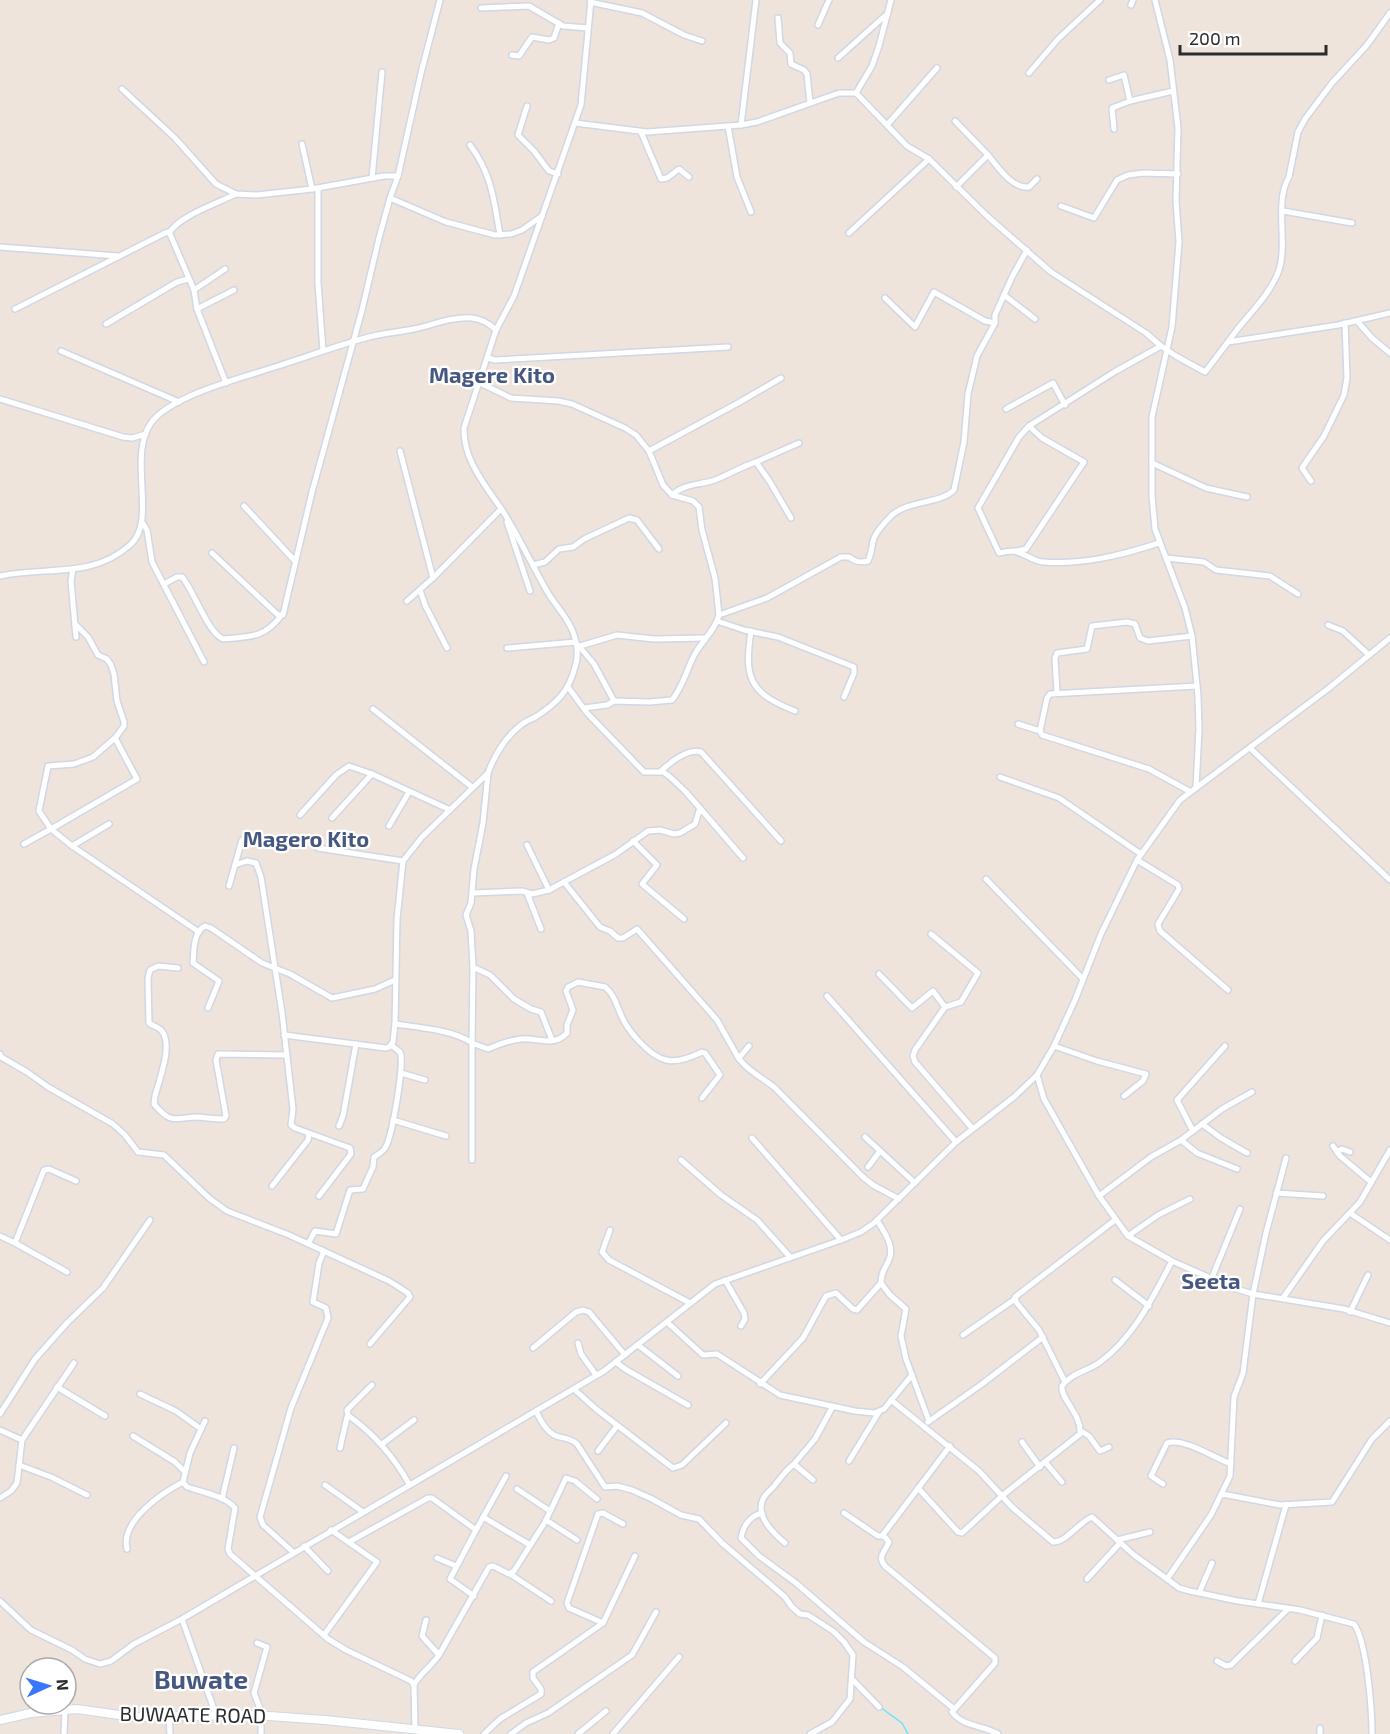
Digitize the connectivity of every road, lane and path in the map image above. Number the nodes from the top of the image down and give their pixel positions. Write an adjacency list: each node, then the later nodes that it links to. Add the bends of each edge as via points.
1 (440, 0): 41 (street)
2 (756, 0): 30 (street)
3 (829, 0): 13 (street)
4 (891, 0): 9 (street)
5 (1100, 0): 20 (street)
6 (1155, 0): 23 (street)
7 (591, 1): 14 (street); 15 (street, via 642,13)
8 (480, 8): 12 (street, via 529,6)
9 (889, 12): 17 (street); 24 (street, via 872,66)
10 (1390, 13): 50 (street, via 1305,118 1284,190)
11 (778, 18): 26 (street, via 780,43 790,53 791,64 807,74)
12 (559, 23): 14 (street); 16 (street, via 554,38 532,36 519,57)
13 (818, 25)
14 (588, 28): 29 (street, via 583,96)
15 (702, 41)
16 (512, 55)
17 (838, 58)
18 (937, 68): 31 (street)
19 (382, 72): 43 (street)
20 (1029, 73)
21 (1109, 80): 25 (street, via 1124,75)
22 (122, 89): 47 (street, via 175,138 216,184)
23 (1173, 91): 25 (street); 40 (street, via 1179,134)
24 (856, 93): 26 (street, via 839,93); 31 (street)
25 (1130, 101): 33 (street, via 1112,108)
26 (810, 103): 30 (street)
27 (527, 106): 39 (street, via 518,135 549,171)
28 (955, 121): 37 (street)
29 (575, 123): 34 (street); 39 (street)
30 (741, 125): 32 (street)
31 (887, 125): 38 (street, via 907,146)
32 (728, 126): 34 (street); 51 (street, via 737,177)
33 (1114, 129)
34 (641, 132): 42 (street, via 662,178 680,169)
35 (302, 144): 46 (street)
36 (470, 145): 56 (street, via 483,162 494,196)
37 (988, 155): 44 (street, via 1021,188 1029,188); 45 (street)
38 (929, 159): 45 (street); 55 (street)
39 (558, 174): 52 (street)
40 (1178, 174): 49 (street, via 1143,173 1117,180 1094,218); 79 (street, via 1179,242)
41 (398, 176): 43 (street); 48 (street)
42 (689, 177)
43 (372, 178): 46 (street)
44 (1037, 179)
45 (956, 187): 58 (street)
46 (315, 189): 47 (street); 81 (street)
47 (236, 194): 54 (street, via 189,217)
48 (390, 198): 56 (street, via 446,222); 76 (street)
49 (1061, 206)
50 (1283, 211): 53 (street); 75 (street, via 1278,273)
51 (751, 212)
52 (543, 215): 56 (street, via 522,230); 74 (street, via 514,296)
53 (1352, 224)
54 (169, 233): 59 (street); 61 (street)
55 (849, 233)
56 (500, 236)
57 (0, 247): 59 (street)
58 (1027, 250): 64 (street); 77 (street, via 1050,272)
59 (120, 256): 66 (street)
60 (225, 269): 62 (street)
61 (188, 279): 62 (street); 72 (street)
62 (194, 290): 67 (street)
63 (234, 290): 67 (street)
64 (1004, 295): 69 (street); 71 (street)
65 (885, 298): 71 (street, via 915,327 934,292)
66 (15, 309)
67 (197, 309): 85 (street)
68 (1390, 313): 70 (street)
69 (1035, 319)
70 (1357, 321): 73 (street); 82 (street)
71 (995, 323): 122 (street, via 977,356 968,394 960,468 951,494 904,507 891,516 873,540 868,561 841,557 767,598)
72 (106, 324)
73 (1346, 324): 75 (street); 98 (street, via 1346,386 1337,412 1302,468)
74 (496, 330): 76 (street, via 482,321 464,318); 83 (street)
75 (1228, 342): 79 (street, via 1205,372)
76 (353, 343): 81 (street); 111 (street)
77 (1161, 346): 79 (street); 89 (street)
78 (728, 347): 83 (street)
79 (1168, 350): 97 (street, via 1153,412)
80 (61, 351): 88 (street)
81 (323, 351): 85 (street)
82 (1390, 353)
83 (488, 358): 86 (street)
84 (781, 378): 95 (street)
85 (226, 383): 88 (street)
86 (480, 383): 95 (street, via 511,398 558,401 585,409 636,435); 102 (street, via 464,428 465,444 478,475)
87 (0, 399): 92 (street, via 123,437)
88 (179, 402): 92 (street, via 158,416)
89 (1065, 405): 90 (street, via 1053,383); 91 (street)
90 (1006, 409)
91 (1029, 426): 108 (street, via 978,508 999,553); 108 (street, via 1041,438 1084,462 1026,549)
92 (146, 434): 105 (street, via 141,452)
93 (799, 442): 96 (street)
94 (400, 451): 115 (street)
95 (649, 451): 99 (street, via 663,485)
96 (756, 462): 99 (street, via 712,481 684,487); 104 (street)
97 (1152, 463): 100 (street, via 1206,488); 106 (street, via 1153,513)
98 (1311, 481)
99 (672, 495): 122 (street, via 693,501 701,513 717,593)
100 (1247, 497)
101 (244, 506): 111 (street)
102 (501, 509): 103 (street); 115 (street)
103 (507, 518): 112 (street); 118 (street)
104 (791, 518)
105 (142, 522): 113 (street, via 137,538 111,560); 116 (street, via 153,562)
106 (1159, 543): 108 (street, via 1128,553 1068,563 1045,563); 110 (street)
107 (659, 549): 112 (street, via 637,520 629,518)
108 (1015, 551)
109 (212, 553): 121 (street)
110 (1166, 558): 119 (street, via 1204,562 1216,570 1270,576); 126 (street)
111 (295, 561): 121 (street)
112 (533, 565): 130 (street)
113 (73, 569): 114 (street); 123 (street)
114 (0, 576)
115 (433, 578): 117 (street)
116 (164, 584): 121 (street, via 182,577 218,637 223,639 263,634); 134 (street)
117 (420, 590): 120 (street); 131 (street)
118 (530, 591)
119 (1298, 594)
120 (407, 601)
121 (281, 616)
122 (718, 618): 125 (street); 128 (street)
123 (75, 624): 127 (street); 145 (street, via 98,655 111,664 124,723)
124 (1328, 625): 133 (street, via 1343,631)
125 (751, 631): 138 (street, via 778,637 854,666 855,673); 142 (street, via 748,672 753,682 772,702)
126 (1192, 636): 135 (street); 137 (street, via 1148,641 1140,638 1135,624 1092,626 1087,650 1058,654 1055,658)
127 (76, 637)
128 (706, 638): 130 (street, via 617,635); 139 (street, via 672,700)
129 (1390, 638): 133 (street)
130 (578, 644): 132 (street); 136 (street, via 576,667); 139 (street)
131 (447, 648)
132 (507, 648)
133 (1369, 655): 146 (street)
134 (204, 662)
135 (1197, 686): 137 (street); 152 (street)
136 (568, 687): 140 (street); 148 (street, via 557,702 516,729)
137 (1057, 693): 144 (street, via 1048,696)
138 (844, 697)
139 (614, 700): 140 (street, via 608,705)
140 (584, 708): 147 (street, via 644,772)
141 (374, 709): 151 (street)
142 (795, 711)
143 (1018, 724): 144 (street)
144 (1040, 731): 153 (street, via 1042,735 1149,769)
145 (116, 738): 163 (street, via 88,759 48,766 39,811); 163 (street, via 137,779)
146 (1250, 748): 152 (street); 176 (street)
147 (660, 772): 155 (street, via 669,776); 166 (street, via 688,753 701,752)
148 (488, 773): 151 (street); 180 (street)
149 (372, 774): 154 (street); 157 (street, via 344,768); 159 (street)
150 (1000, 777): 171 (street, via 1059,798)
151 (472, 787): 156 (street)
152 (1196, 788): 153 (street)
153 (1189, 791): 171 (street)
154 (409, 792): 156 (street); 162 (street)
155 (700, 808): 158 (street); 161 (street)
156 (450, 810): 173 (street)
157 (300, 815)
158 (707, 817): 161 (street); 172 (street)
159 (332, 818)
160 (109, 824): 169 (street)
161 (695, 824): 165 (street, via 676,834 648,831)
162 (389, 826)
163 (51, 829): 167 (street); 169 (street)
164 (242, 840): 174 (street)
165 (633, 841): 177 (street); 182 (street, via 657,865 642,884)
166 (781, 841)
167 (24, 844)
168 (527, 845): 179 (street)
169 (72, 846): 184 (street)
170 (318, 848): 173 (street)
171 (1139, 857): 190 (street); 192 (street, via 1179,886 1159,922 1160,931)
172 (743, 858)
173 (404, 861): 191 (street)
174 (235, 865): 178 (street); 188 (street, via 252,861 258,864)
175 (986, 879): 190 (street)
176 (1390, 880)
177 (564, 882): 179 (street); 207 (street, via 600,927 618,938 637,929 717,1020)
178 (229, 886)
179 (549, 890): 181 (street)
180 (472, 893): 181 (street); 186 (street, via 466,915)
181 (527, 893): 183 (street)
182 (684, 920)
183 (542, 929)
184 (199, 932): 188 (street, via 203,927 211,928); 195 (street, via 193,963 219,981)
185 (930, 934): 194 (street, via 978,973 961,1002)
186 (473, 967): 198 (street, via 490,975 514,999 541,1012); 199 (street)
187 (178, 968): 206 (street, via 155,966 148,978 149,1023 160,1028 167,1048 154,1104 160,1111 177,1120 224,1119 218,1054)
188 (275, 969): 191 (street, via 335,999); 197 (street)
189 (879, 974): 194 (street, via 912,1008 933,991)
190 (1083, 979): 203 (street)
191 (395, 980): 196 (street)
192 (1228, 990)
193 (827, 996): 224 (street)
194 (945, 1007): 217 (street, via 913,1056)
195 (208, 1008)
196 (394, 1024): 199 (street, via 453,1035); 201 (street)
197 (284, 1035): 200 (street); 206 (street)
198 (552, 1040): 199 (street, via 521,1038 488,1050); 213 (street, via 567,1033 573,1010 568,987 578,981 607,987 632,1034 658,1056 678,1060 705,1053 720,1075)
199 (472, 1043): 232 (street)
200 (356, 1044): 201 (street); 216 (street)
201 (391, 1045): 208 (street, via 402,1057)
202 (749, 1046): 207 (street)
203 (1054, 1046): 209 (street); 212 (street, via 1146,1074)
204 (1225, 1046): 218 (street, via 1178,1099)
205 (0, 1054): 257 (street, via 113,1124 138,1152 164,1155 227,1211)
206 (286, 1055): 219 (street, via 293,1109 291,1125)
207 (739, 1059): 244 (street, via 774,1087 846,1162 873,1185)
208 (401, 1073): 210 (street); 214 (street)
209 (1037, 1075): 217 (street); 242 (street, via 1044,1099)
210 (425, 1080)
211 (1252, 1092): 215 (street)
212 (1124, 1096)
213 (702, 1098)
214 (393, 1120): 220 (street); 257 (street, via 386,1147 374,1157 363,1189 350,1190 336,1234 315,1231)
215 (1202, 1124): 218 (street); 230 (street)
216 (339, 1126)
217 (972, 1128): 224 (street)
218 (1193, 1131): 223 (street)
219 (309, 1134): 239 (street); 241 (street, via 351,1151)
220 (446, 1136)
221 (865, 1137): 227 (street)
222 (752, 1138): 254 (street)
223 (1181, 1140): 235 (street, via 1197,1153); 242 (street)
224 (956, 1142): 238 (street)
225 (1333, 1146): 228 (street)
226 (1390, 1150): 237 (street)
227 (880, 1151): 234 (street); 238 (street)
228 (1337, 1152): 229 (street); 237 (street)
229 (1350, 1152)
230 (1247, 1153)
231 (1286, 1158): 240 (street)
232 (472, 1160)
233 (681, 1160): 259 (street, via 756,1220)
234 (868, 1167)
235 (1237, 1169)
236 (76, 1181): 256 (street, via 44,1170)
237 (1371, 1182): 247 (street)
238 (915, 1183): 244 (street)
239 (272, 1186)
240 (1276, 1193): 243 (street); 267 (street)
241 (319, 1196)
242 (1099, 1196): 250 (street)
243 (1323, 1196)
244 (899, 1199): 249 (street)
245 (1190, 1199): 253 (street)
246 (1240, 1209): 265 (street)
247 (1350, 1213): 255 (street); 268 (street, via 1323,1241)
248 (150, 1220): 299 (street, via 103,1288 35,1359)
249 (877, 1220): 254 (street); 266 (street, via 891,1251)
250 (1115, 1220): 253 (street); 269 (street)
251 (610, 1230): 270 (street, via 602,1252 609,1260)
252 (0, 1236): 256 (street)
253 (1128, 1236): 260 (street)
254 (841, 1240): 259 (street)
255 (1390, 1240)
256 (15, 1243): 261 (street)
257 (308, 1244): 258 (street)
258 (324, 1251): 279 (street, via 389,1281 410,1297); 362 (street, via 313,1302 326,1308 328,1318 291,1408 260,1517 263,1525)
259 (790, 1257): 263 (street)
260 (1172, 1261): 265 (street); 271 (street)
261 (67, 1272)
262 (1368, 1275): 272 (street)
263 (725, 1280): 270 (street); 275 (street, via 744,1313)
264 (1115, 1280): 271 (street)
265 (1211, 1280): 267 (street)
266 (881, 1283): 285 (street, via 906,1310 901,1336); 289 (street, via 857,1310 836,1293 826,1296 803,1338)
267 (1253, 1294): 268 (street); 324 (street, via 1243,1373 1234,1397)
268 (1283, 1298): 272 (street)
269 (1015, 1299): 276 (street); 277 (street)
270 (690, 1304): 273 (street)
271 (1149, 1306): 288 (street, via 1099,1363)
272 (1350, 1311): 274 (street)
273 (667, 1322): 280 (street); 289 (street, via 703,1355 717,1354)
274 (1390, 1323)
275 (741, 1326)
276 (963, 1335)
277 (1043, 1337): 288 (street); 303 (street)
278 (578, 1343): 286 (street)
279 (370, 1344)
280 (639, 1345): 282 (street); 287 (street)
281 (533, 1348): 282 (street, via 583,1310 589,1312)
282 (625, 1355): 283 (street)
283 (616, 1362): 286 (street); 295 (street)
284 (74, 1363): 291 (street)
285 (912, 1375): 294 (street); 303 (street)
286 (596, 1376): 292 (street)
287 (678, 1376)
288 (1065, 1382): 311 (street, via 1061,1391 1071,1404)
289 (760, 1384): 296 (street, via 780,1395)
290 (372, 1385): 301 (street, via 347,1410)
291 (57, 1387): 300 (street); 313 (street)
292 (573, 1389): 297 (street); 307 (street)
293 (140, 1394): 309 (street, via 176,1411)
294 (891, 1400): 298 (street); 308 (street)
295 (688, 1405)
296 (833, 1406): 298 (street, via 862,1413); 323 (street)
297 (536, 1412): 332 (street); 389 (street, via 553,1434 573,1439 605,1487 632,1490 681,1515 699,1519 800,1614 808,1615 844,1642 853,1655)
298 (879, 1412): 321 (street)
299 (0, 1414)
300 (105, 1416)
301 (348, 1416): 315 (street); 318 (street)
302 (414, 1420): 315 (street)
303 (929, 1421): 308 (street)
304 (1390, 1421): 343 (street, via 1372,1439 1332,1502)
305 (205, 1422): 309 (street)
306 (726, 1423): 307 (street, via 675,1468)
307 (617, 1426): 320 (street)
308 (923, 1426): 316 (street)
309 (201, 1429): 327 (street)
310 (0, 1430): 313 (street)
311 (1081, 1431): 319 (street, via 1100,1451); 322 (street)
312 (134, 1436): 327 (street)
313 (22, 1440): 325 (street)
314 (1022, 1442): 326 (street)
315 (382, 1444): 332 (street)
316 (950, 1446): 335 (street); 339 (street)
317 (234, 1448): 341 (street)
318 (340, 1448)
319 (1109, 1448)
320 (598, 1451)
321 (849, 1461)
322 (1046, 1463): 326 (street); 331 (street)
323 (794, 1464): 329 (street); 346 (street, via 764,1497)
324 (1231, 1464): 333 (street, via 1183,1442 1167,1443 1151,1476); 337 (street)
325 (19, 1465): 338 (street); 340 (street, via 14,1488)
326 (1040, 1467): 339 (street)
327 (185, 1472): 330 (street)
328 (506, 1476): 348 (street)
329 (813, 1480)
330 (183, 1482): 341 (street); 361 (street, via 160,1495 141,1514 126,1534)
331 (1062, 1482)
332 (409, 1484): 345 (street)
333 (1163, 1484)
334 (325, 1485): 345 (street)
335 (918, 1488): 339 (street, via 962,1533); 354 (street)
336 (517, 1489): 344 (street)
337 (1222, 1494): 343 (street); 371 (street)
338 (87, 1495)
339 (1003, 1495): 356 (street, via 1053,1542 1059,1542 1091,1517)
340 (0, 1498)
341 (222, 1499): 369 (street, via 232,1503 236,1510 229,1552)
342 (597, 1499): 344 (street, via 566,1478)
343 (1286, 1505): 376 (street)
344 (550, 1511): 349 (street)
345 (363, 1512): 351 (street)
346 (762, 1513): 358 (street); 392 (street, via 754,1515 743,1528 743,1542 864,1642)
347 (844, 1513): 354 (street)
348 (483, 1517): 352 (street); 359 (street)
349 (546, 1520): 355 (street); 359 (street)
350 (623, 1524): 382 (street, via 598,1514 567,1603 569,1608)
351 (330, 1530): 357 (street); 360 (street)
352 (476, 1530): 357 (street, via 430,1498); 366 (street)
353 (1150, 1532): 356 (street)
354 (883, 1535): 392 (street, via 889,1542 881,1556 882,1563 995,1658 995,1663)
355 (577, 1540)
356 (1119, 1541): 370 (street); 371 (street)
357 (349, 1542): 383 (street, via 376,1562)
358 (785, 1543)
359 (530, 1545): 368 (street)
360 (304, 1546): 362 (street); 367 (street)
361 (127, 1549)
362 (293, 1552): 369 (street)
363 (635, 1556): 382 (street)
364 (437, 1558): 366 (street)
365 (1212, 1563): 372 (street)
366 (456, 1566): 373 (street, via 450,1581)
367 (328, 1571)
368 (510, 1574): 373 (street, via 489,1567); 375 (street)
369 (254, 1575): 380 (street); 383 (street)
370 (1087, 1579)
371 (1167, 1579): 372 (street, via 1179,1588)
372 (1199, 1593): 376 (street)
373 (474, 1596): 385 (street)
374 (0, 1601): 380 (street, via 31,1630 100,1664)
375 (551, 1601)
376 (1258, 1604): 377 (street)
377 (1288, 1609): 379 (street); 387 (street, via 1231,1665)
378 (656, 1611): 407 (street, via 632,1655)
379 (1322, 1615): 388 (street, via 1317,1638); 412 (street, via 1347,1621 1359,1630)
380 (182, 1619): 396 (street)
381 (426, 1620): 385 (street, via 422,1636)
382 (603, 1623): 406 (street, via 533,1672 540,1694)
383 (324, 1635): 390 (street)
384 (257, 1643): 399 (street, via 267,1647 254,1693)
385 (440, 1655): 390 (street)
386 (679, 1657): 409 (street)
387 (1217, 1660)
388 (1295, 1661)
389 (852, 1678): 391 (street); 410 (street, via 850,1699 840,1714)
390 (414, 1684): 401 (street)
391 (879, 1707)
392 (954, 1708): 411 (street, via 953,1715 966,1723)
393 (78, 1709): 398 (street, BUWAATE ROAD, via 134,1717)
394 (606, 1711): 408 (street)
395 (18, 1713): 400 (street, BUWAATE ROAD)
396 (216, 1715): 398 (street, BUWAATE ROAD); 399 (street, BUWAATE ROAD)
397 (65, 1716): 402 (street)
398 (169, 1716): 403 (street)
399 (262, 1716): 401 (street, BUWAATE ROAD); 404 (street)
400 (0, 1720)
401 (415, 1730): 405 (street, BUWAATE ROAD)
402 (64, 1734)
403 (170, 1734)
404 (261, 1734)
405 (459, 1734)
406 (484, 1734)
407 (511, 1734)
408 (578, 1734)
409 (613, 1734)
410 (810, 1734)
411 (998, 1734)
412 (1372, 1734)

